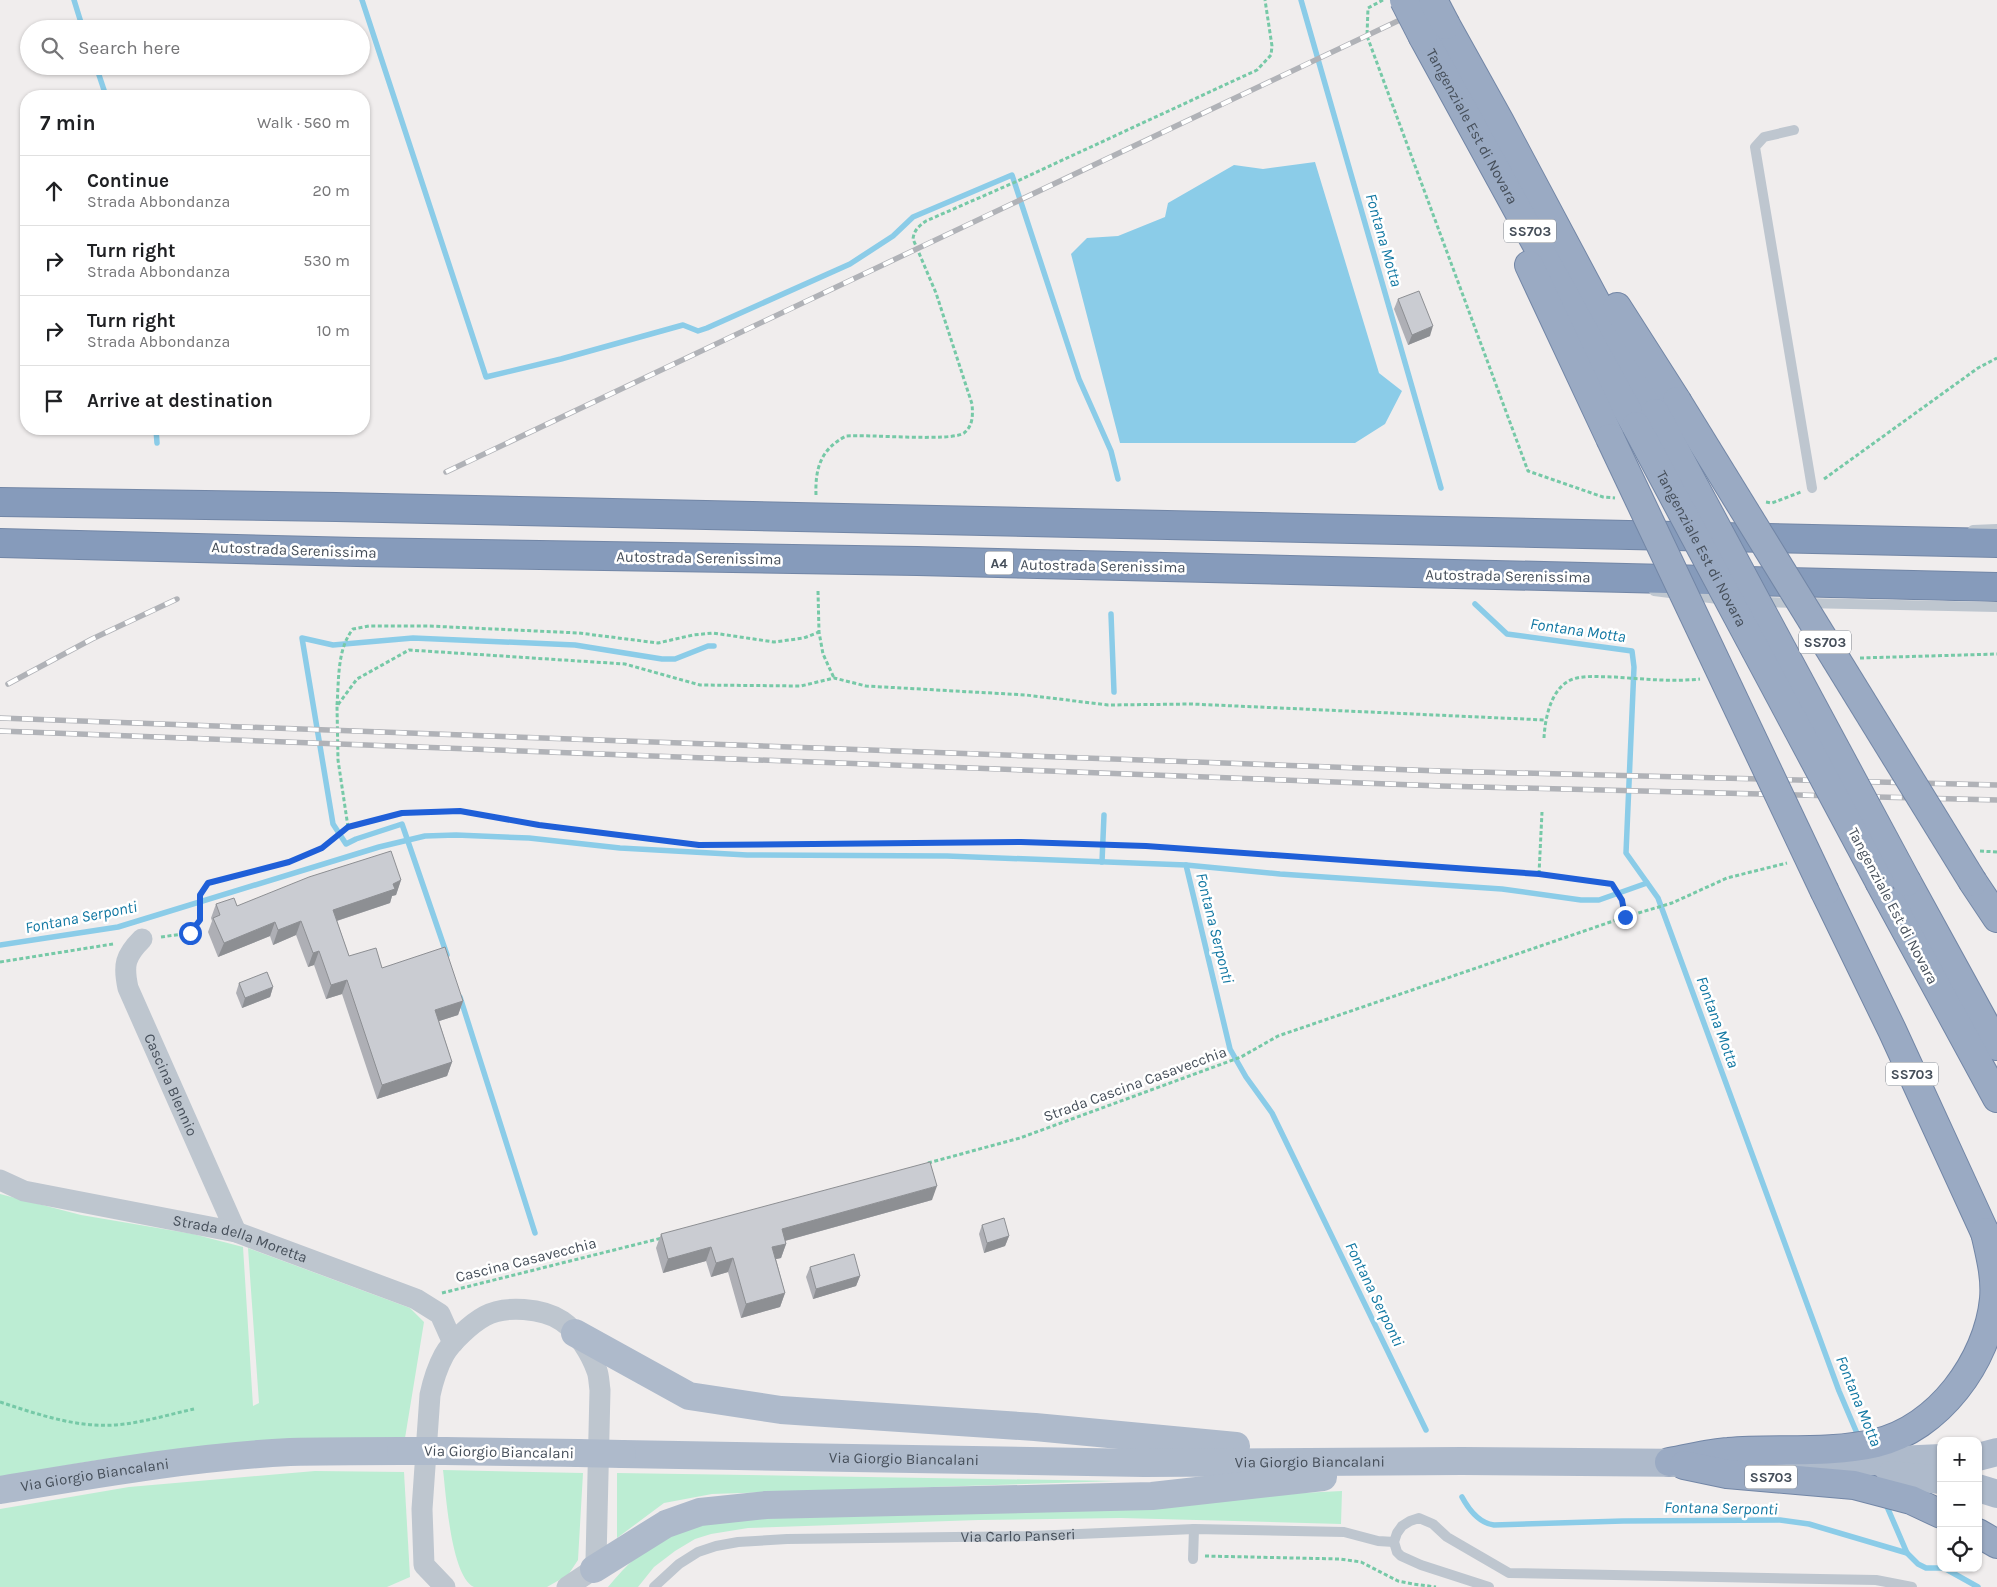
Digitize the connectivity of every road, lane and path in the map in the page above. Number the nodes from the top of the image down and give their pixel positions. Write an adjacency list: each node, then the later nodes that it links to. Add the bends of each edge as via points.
1 (1265, 0): 9 (path, via 1271,55 1257,70 926,221 914,232 917,249 936,293 972,404 969,428 962,435 943,437 846,436 833,443 823,456 817,471)
2 (1404, 0): 4 (highway, Tangenziale Est di Novara / SS703, bridge)
3 (1432, 0): 4 (highway, Tangenziale Est di Novara / SS703, bridge)
4 (1435, 31): 5 (highway, Tangenziale Est di Novara / SS703)
5 (1490, 130): 7 (highway, Tangenziale Est di Novara / SS703); 7 (highway, SS703); 43 (highway, SS703, bridge, via 1499,197)
6 (1794, 130): 8 (lane, via 1764,137 1755,147)
7 (1656, 414): 32 (highway, Tangenziale Est di Novara / SS703, bridge); 35 (highway, SS703, bridge)
8 (1812, 488)
9 (816, 495)
10 (0, 502): 14 (highway)
11 (1997, 528): 12 (lane)
12 (1958, 530)
13 (1938, 531): 14 (lane)
14 (1838, 539): 16 (highway)
15 (0, 543): 17 (highway, Autostrada Serenissima / A4)
16 (1997, 543)
17 (1548, 577): 18 (highway, Autostrada Serenissima / A4); 20 (lane, via 1734,602)
18 (1997, 587)
19 (818, 591): 21 (path)
20 (1997, 607)
21 (819, 632): 24 (path, via 823,654); 26 (path, via 804,638 774,642 713,632 658,643 579,633 369,626 353,629 346,637)
22 (1997, 654): 23 (path)
23 (1860, 658)
24 (834, 678): 26 (path, via 801,686 700,685 625,664 409,650 357,679); 27 (path, via 866,686 1026,695 1108,705 1192,704)
25 (1640, 679): 27 (path, via 1589,676 1571,680 1557,691)
26 (336, 706): 30 (path, via 338,760)
27 (1544, 720): 28 (path)
28 (1544, 738)
29 (1542, 812): 31 (path)
30 (348, 827): 31 (path, via 402,813 460,811 539,825 699,845 1021,842 1111,845); 36 (path, via 322,848 289,862 208,883 200,895 200,920 190,933)
31 (1539, 874): 34 (path, via 1612,884 1622,900)
32 (1894, 882): 38 (highway, Tangenziale Est di Novara / SS703); 39 (highway, Tangenziale Est di Novara / SS703)
33 (1668, 904): 34 (path, Strada Cascina Casavecchia)
34 (1625, 917): 40 (path, Strada Cascina Casavecchia, via 1278,1036 1241,1057 1020,1138)
35 (1997, 918)
36 (142, 939): 37 (path); 42 (street, Cascina Blennio, via 129,952 124,971 128,988)
37 (0, 962)
38 (1997, 1046)
39 (1997, 1098)
40 (925, 1164)
41 (0, 1180): 42 (street, Strada della Moretta, via 24,1191)
42 (236, 1232): 46 (street, Strada della Moretta)
43 (1985, 1232): 45 (highway, SS703); 56 (highway, SS703, via 1994,1271 1994,1298 1988,1331 1978,1358 1936,1410 1899,1434)
44 (671, 1236): 46 (path, Cascina Casavecchia)
45 (1997, 1258)
46 (416, 1299): 48 (street, Strada della Moretta, via 440,1314)
47 (575, 1333): 48 (street, via 562,1320 540,1311 513,1308 486,1315); 54 (main road, via 690,1396 781,1410); 68 (street, via 597,1371 600,1390 596,1560)
48 (453, 1343): 67 (street, via 444,1354 430,1395 422,1509)
49 (0, 1402): 50 (path, via 79,1424 125,1424)
50 (194, 1409)
51 (1997, 1452): 52 (main road)
52 (1982, 1456)
53 (1937, 1459): 56 (main road, Via Giorgio Biancalani)
54 (1462, 1461): 55 (main road, Via Giorgio Biancalani); 59 (main road, Via Giorgio Biancalani, bridge, via 1144,1463 445,1451 291,1452 117,1470); 68 (main road, via 1152,1496 766,1505 700,1512 666,1524)
55 (1669, 1462): 56 (main road, Via Giorgio Biancalani); 56 (highway, SS703, via 1727,1452); 56 (highway, SS703, via 1727,1474 1845,1484)
56 (1871, 1468): 57 (main road, Via Giorgio Biancalani); 61 (highway, SS703, via 1911,1500)
57 (1937, 1479)
58 (1982, 1489): 60 (main road)
59 (0, 1490)
60 (1997, 1494)
61 (1937, 1512)
62 (1194, 1529): 64 (lane, Via Carlo Panseri, via 1344,1532); 66 (lane); 73 (lane, Via Carlo Panseri, via 738,1542 698,1552)
63 (1982, 1535): 65 (highway)
64 (1394, 1542): 69 (lane, via 1397,1552 1411,1561); 75 (lane, via 1402,1526 1419,1518 1434,1524 1447,1537 1509,1573 1876,1580)
65 (1997, 1544)
66 (1193, 1557): 74 (path, via 1340,1559 1360,1562 1398,1580)
67 (424, 1565): 70 (street); 71 (street)
68 (591, 1578): 72 (street)
69 (1483, 1586)
70 (430, 1587)
71 (445, 1587)
72 (567, 1587)
73 (654, 1587)
74 (1436, 1587)
75 (1912, 1587)

